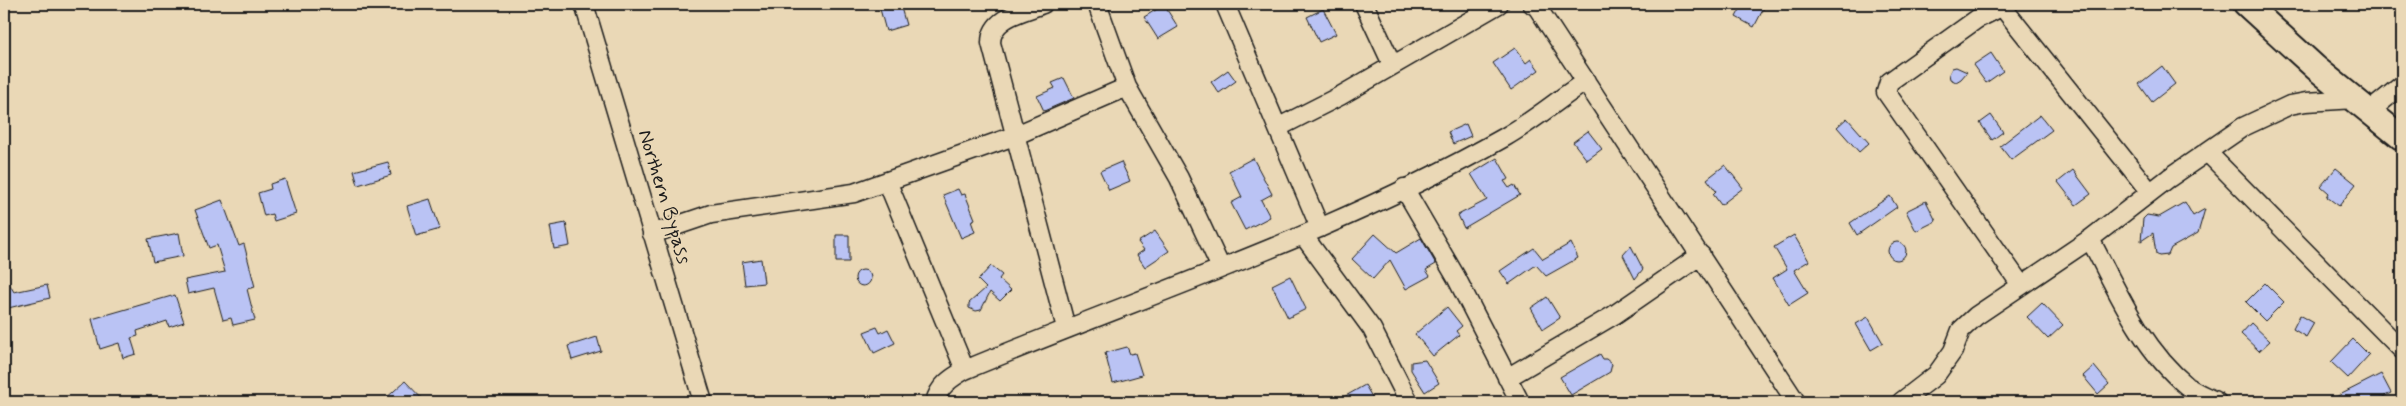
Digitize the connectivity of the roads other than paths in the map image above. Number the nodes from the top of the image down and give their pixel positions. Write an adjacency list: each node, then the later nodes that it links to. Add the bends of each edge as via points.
1 (584, 4): 23 (street, Northern Bypass)
2 (1043, 4): 16 (street, via 1006,19 991,33)
3 (1097, 4): 13 (street)
4 (1225, 4): 15 (street)
5 (1364, 4): 10 (street)
6 (1499, 4): 10 (street)
7 (1532, 4): 11 (street)
8 (2003, 4): 21 (street); 28 (street, via 1889,82 1886,92)
9 (2246, 4): 14 (main road, via 2316,68)
10 (1392, 64): 15 (street, via 1340,96)
11 (1586, 81): 20 (street, via 1506,136); 26 (street)
12 (2402, 85): 14 (street)
13 (1127, 87): 16 (street); 27 (street, via 1179,178)
14 (2363, 105): 17 (main road); 18 (street, via 2313,101 2290,105 2243,128)
15 (1279, 127): 22 (street)
16 (1014, 136): 19 (street); 29 (street)
17 (2402, 138)
18 (2207, 152): 21 (street); 30 (street)
19 (888, 181): 23 (street, via 840,196 711,214); 31 (street)
20 (1404, 188): 22 (street); 32 (street, via 1456,277)
21 (2150, 192): 25 (street)
22 (1320, 228): 24 (street)
23 (652, 234): 34 (street, Northern Bypass)
24 (1303, 235): 27 (street); 36 (street, via 1372,329)
25 (2090, 239): 28 (street); 33 (street, via 2131,317)
26 (1701, 255): 32 (street, via 1614,315); 38 (street)
27 (1221, 268): 29 (street)
28 (2021, 285): 39 (street, via 1971,320 1936,375)
29 (1066, 328): 31 (street)
30 (2402, 350)
31 (965, 370): 35 (street, via 948,380)
32 (1507, 378): 37 (street)
33 (2191, 394): 40 (street)
34 (704, 402)
35 (934, 402)
36 (1409, 402)
37 (1520, 402)
38 (1796, 402)
39 (1901, 402)
40 (2218, 402)

